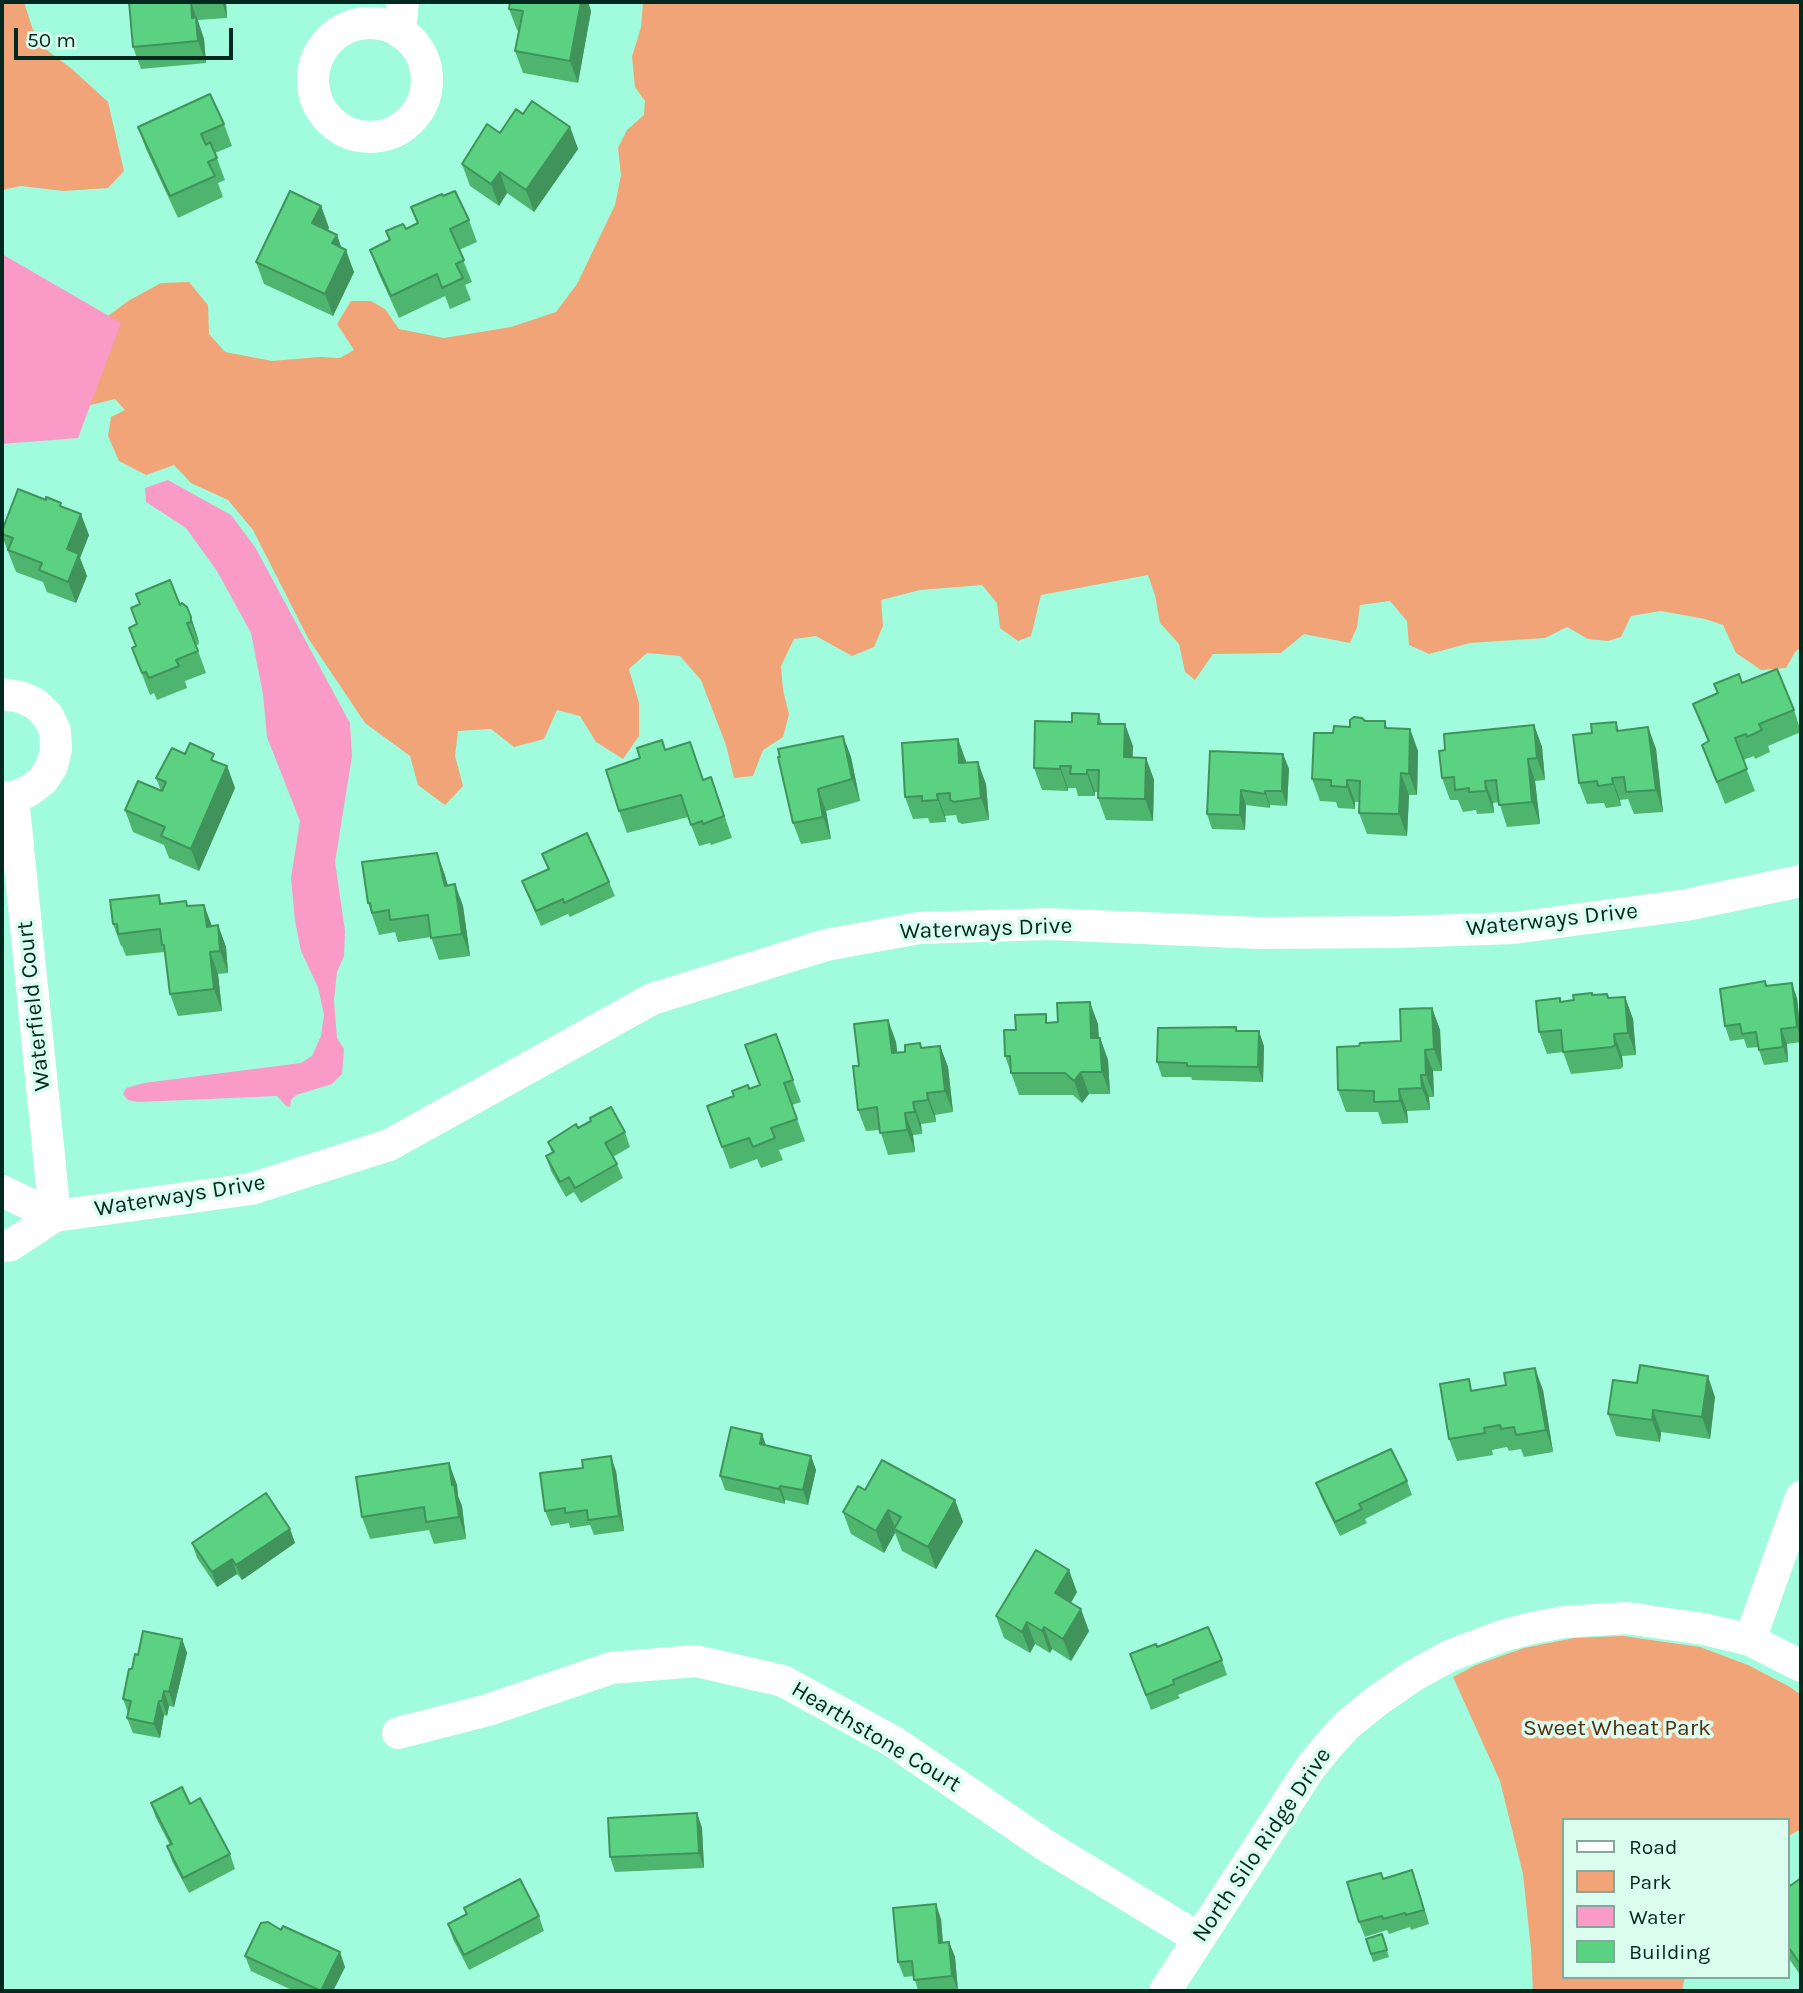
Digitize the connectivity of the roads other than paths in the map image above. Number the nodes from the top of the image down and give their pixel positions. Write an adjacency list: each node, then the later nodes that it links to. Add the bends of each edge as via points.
1 (2, 694): 2 (street, Waterfield Court, via 36,704 48,716 56,749 43,780 29,791)
2 (7, 797): 5 (street, Waterfield Court)
3 (1801, 881): 5 (street, Waterways Drive, via 1686,905 1514,928 1259,933 1049,924 919,928 826,945 652,999 389,1145 251,1189)
4 (2, 1191): 5 (street)
5 (55, 1216): 6 (street, Waterways Drive, via 11,1245)
6 (2, 1246)
7 (1801, 1497): 8 (street)
8 (1750, 1640): 9 (street, North Silo Ridge Drive); 11 (street, North Silo Ridge Drive, via 1669,1623 1599,1619 1512,1633 1437,1662 1378,1700 1326,1747)
9 (1801, 1666)
10 (398, 1732): 11 (street, Hearthstone Court, via 488,1710 611,1668 696,1661 783,1681 894,1742 1045,1845)
11 (1198, 1938): 12 (street, North Silo Ridge Drive)
12 (1165, 1991)

